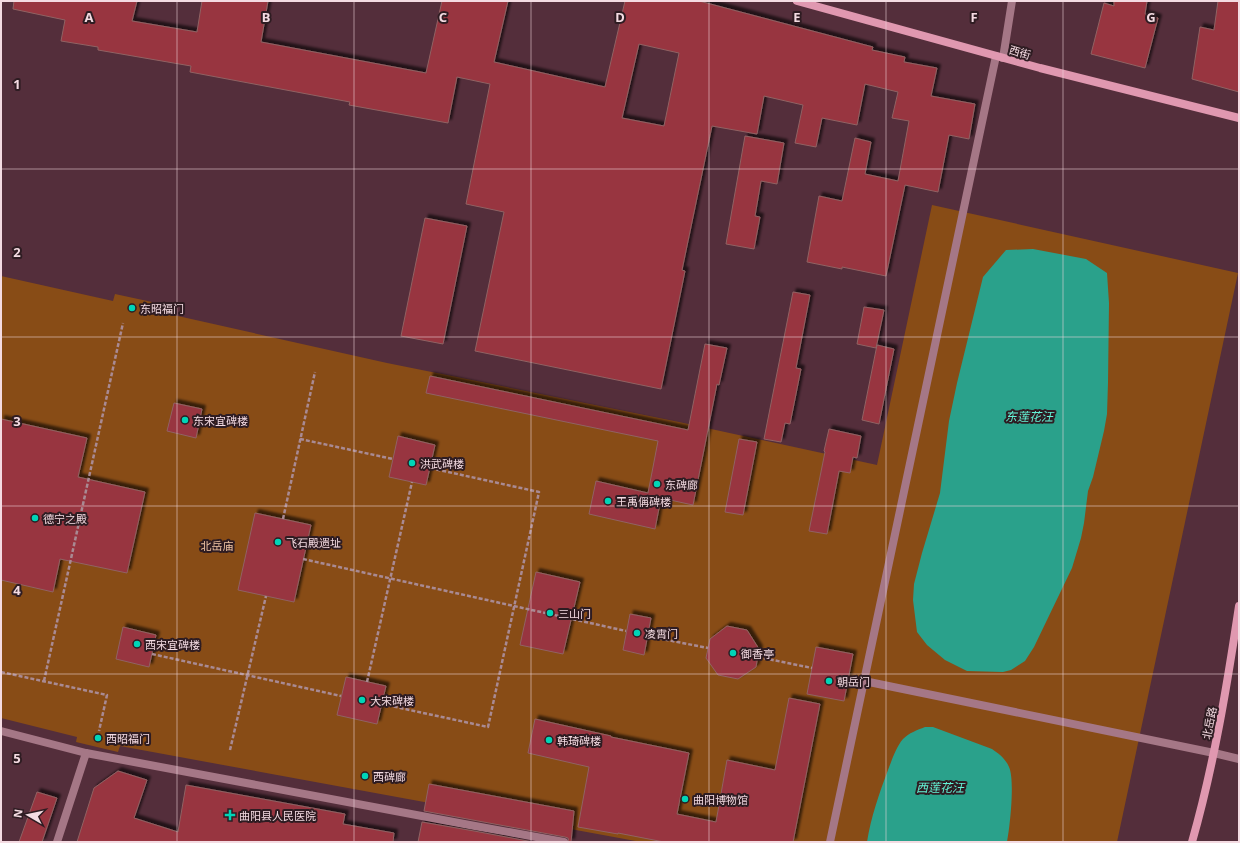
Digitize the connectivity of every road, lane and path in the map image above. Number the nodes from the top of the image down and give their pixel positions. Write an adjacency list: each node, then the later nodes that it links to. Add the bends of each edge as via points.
1 (797, 1): 3 (street, 西街)
2 (1012, 1): 3 (street)
3 (999, 57): 4 (street, 西街); 26 (street)
4 (1239, 118)
5 (123, 323): 25 (path)
6 (315, 372): 7 (path)
7 (300, 439): 8 (path); 11 (path)
8 (393, 459)
9 (430, 468): 15 (path, via 540,492)
10 (412, 482): 13 (path)
11 (283, 519)
12 (303, 559): 13 (path)
13 (390, 578): 15 (path); 27 (path)
14 (266, 596): 24 (path)
15 (514, 606): 17 (path); 29 (path, via 488,727)
16 (1239, 606): 34 (street, 北岳路)
17 (626, 630)
18 (648, 636): 19 (path)
19 (708, 648)
20 (152, 654): 24 (path)
21 (758, 657): 22 (path)
22 (812, 668)
23 (1, 672): 25 (path)
24 (248, 676): 28 (path); 32 (path)
25 (44, 681): 31 (path, via 107,695)
26 (864, 681): 34 (street); 38 (street)
27 (367, 682)
28 (342, 696)
29 (382, 704)
30 (1, 731): 33 (street)
31 (99, 731)
32 (230, 750)
33 (86, 753): 36 (street); 37 (street)
34 (1214, 753): 35 (street); 39 (street, 北岳路)
35 (1239, 759)
36 (57, 842)
37 (564, 842)
38 (830, 842)
39 (1192, 842)

